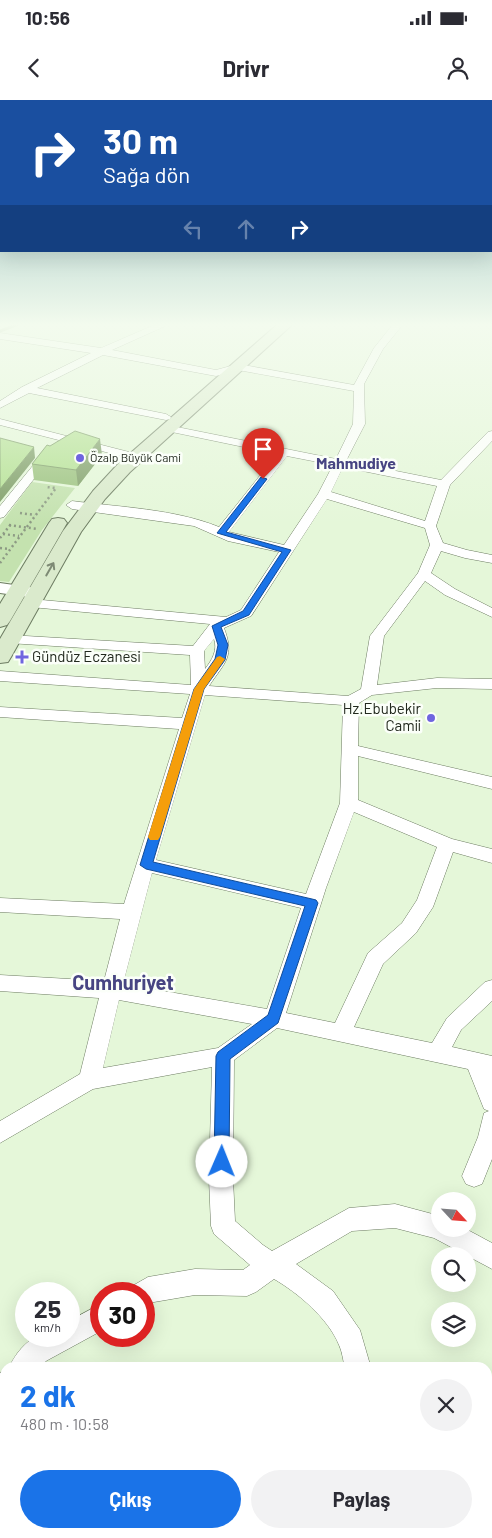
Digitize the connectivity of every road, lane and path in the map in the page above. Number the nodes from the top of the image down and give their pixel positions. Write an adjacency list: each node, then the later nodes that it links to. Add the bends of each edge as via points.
1 (24, 390): 6 (street)
2 (31, 390): 8 (street)
3 (199, 390): 8 (main road)
4 (209, 390): 8 (main road)
5 (359, 390): 13 (street, via 359,424)
6 (0, 405)
7 (0, 422): 10 (street)
8 (167, 423): 11 (street); 12 (main road); 17 (main road, via 124,468)
9 (492, 434): 14 (street)
10 (66, 439): 12 (street); 19 (street, via 42,460)
11 (284, 452): 13 (street); 25 (street)
12 (125, 454): 17 (main road)
13 (340, 463): 14 (street); 16 (street)
14 (444, 484): 22 (street)
15 (46, 487): 20 (path, via 56,488)
16 (324, 494): 22 (street); 31 (street)
17 (80, 507): 24 (main road); 25 (street, via 197,523); 36 (main road, one-way to 17, via 72,531)
18 (20, 513): 20 (path)
19 (0, 514)
20 (36, 515): 23 (path)
21 (0, 524): 23 (path)
22 (430, 526): 28 (street)
23 (26, 527): 24 (path); 27 (path)
24 (53, 530): 35 (main road)
25 (221, 533): 31 (street)
26 (3, 534): 27 (path)
27 (20, 536): 30 (path)
28 (437, 545): 32 (street); 34 (street)
29 (0, 548): 30 (path)
30 (10, 549): 33 (path)
31 (287, 550): 39 (street, via 246,613)
32 (492, 559)
33 (0, 563)
34 (424, 574): 37 (street, via 450,592); 46 (street, via 377,636)
35 (8, 589): 36 (street); 38 (main road)
36 (34, 598): 39 (street); 40 (main road)
37 (492, 613)
38 (0, 621)
39 (222, 624): 41 (street); 45 (street, via 220,660)
40 (10, 639): 41 (street); 42 (main road)
41 (196, 651): 45 (street)
42 (0, 657)
43 (0, 676): 45 (street)
44 (492, 684): 46 (street, via 437,683)
45 (199, 689): 47 (street); 49 (street)
46 (368, 691): 47 (street)
47 (351, 701): 50 (street)
48 (0, 712): 49 (street)
49 (188, 724): 55 (street)
50 (350, 748): 51 (street); 52 (street)
51 (492, 783)
52 (349, 803): 53 (street); 56 (street)
53 (447, 844): 54 (street); 63 (street, via 426,902 410,928 375,959)
54 (492, 856)
55 (146, 865): 56 (street); 58 (street)
56 (312, 903): 62 (street)
57 (0, 905): 58 (street)
58 (131, 912): 61 (street)
59 (0, 983): 61 (street)
60 (492, 988): 64 (street, via 454,1024)
61 (110, 990): 62 (street); 67 (street)
62 (274, 1018): 63 (street); 65 (street)
63 (341, 1033): 64 (street)
64 (437, 1054): 66 (street)
65 (223, 1056): 67 (street); 75 (street, via 223,1226 254,1254)
66 (484, 1064): 68 (street)
67 (89, 1080): 70 (street)
68 (492, 1102)
69 (492, 1120): 71 (street, via 490,1137)
70 (0, 1133)
71 (474, 1176)
72 (431, 1226): 75 (street, via 395,1216 349,1220)
73 (458, 1238): 74 (street)
74 (492, 1257)
75 (273, 1264): 76 (street, via 247,1283 196,1282); 79 (street, via 324,1300 351,1339)
76 (155, 1289)
77 (46, 1347): 78 (street)
78 (28, 1362)
79 (357, 1362)

